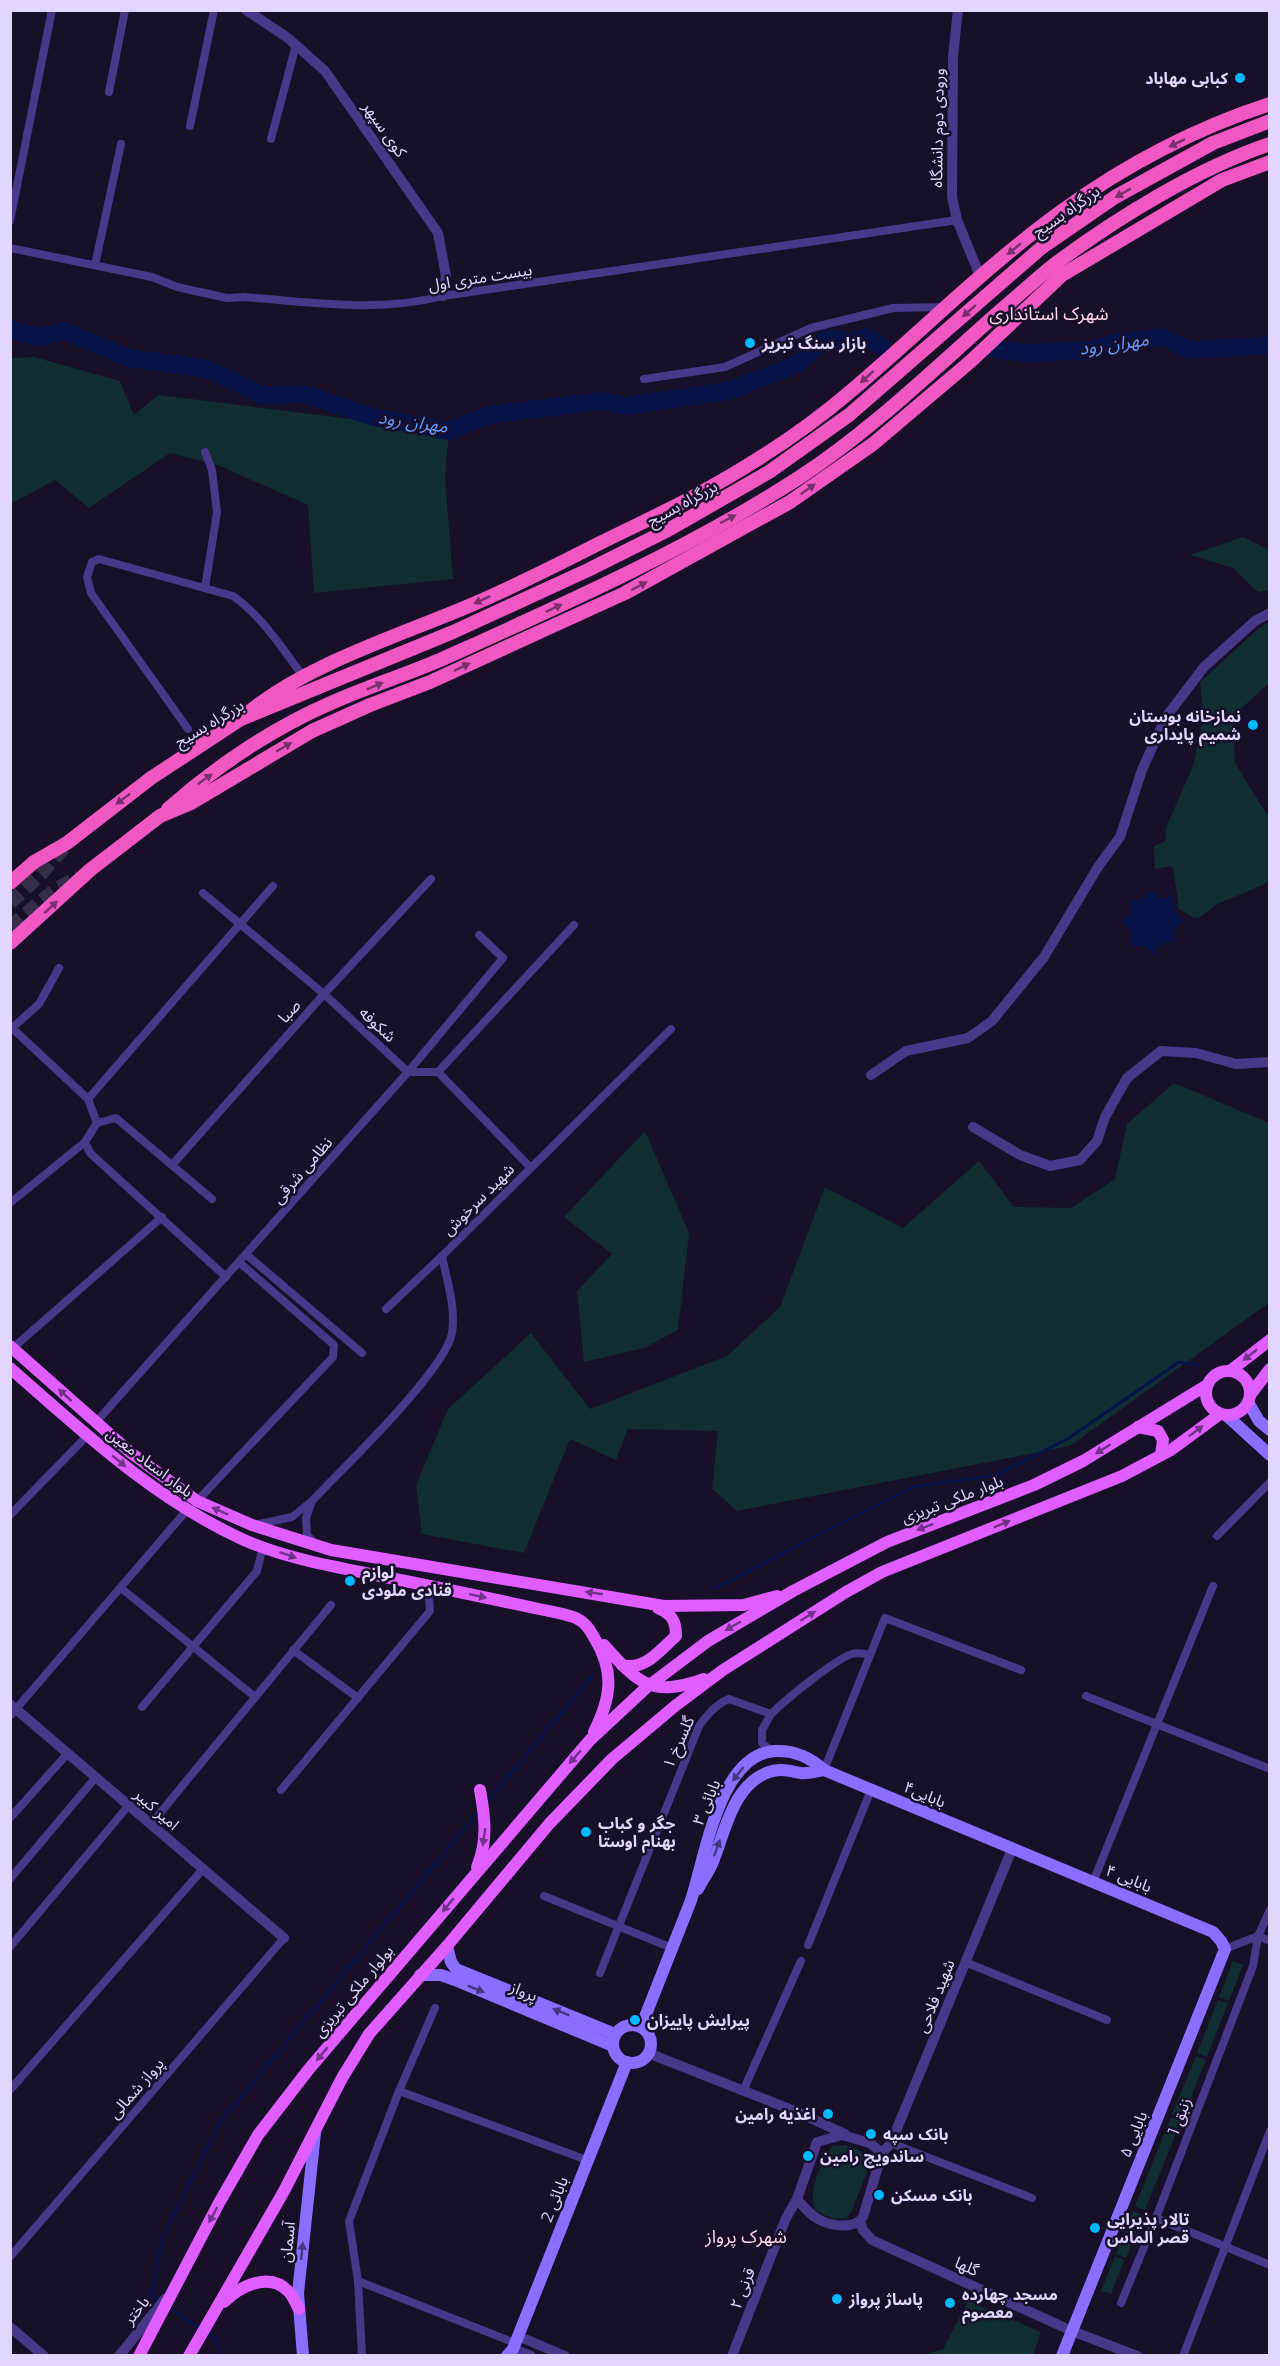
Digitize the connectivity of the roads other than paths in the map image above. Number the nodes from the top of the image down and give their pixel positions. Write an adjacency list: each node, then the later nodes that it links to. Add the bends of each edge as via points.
1 (52, 10): 18 (street)
2 (124, 10): 7 (street)
3 (214, 10): 10 (street)
4 (246, 10): 6 (street, کوی سپهر)
5 (958, 10): 17 (street, ورودی دوم دانشگاه, via 953,56 952,185)
6 (296, 45): 12 (street); 23 (street, کوی سپهر, via 325,71 438,233 446,276)
7 (109, 92)
8 (1269, 104): 11 (highway)
9 (1269, 121): 13 (highway, بزرگراه بسیج)
10 (190, 126)
11 (1206, 128): 13 (highway); 22 (highway, one-way to 22, via 1100,186)
12 (271, 139)
13 (1213, 143): 30 (highway, بزرگراه بسیج, one-way to 30, via 1115,197 1041,248 849,415 769,472 588,570 453,632)
14 (121, 144): 20 (street)
15 (1269, 144): 21 (highway, via 1213,166 1141,206)
16 (1269, 162): 21 (highway, via 1222,180)
17 (957, 220): 22 (street, ورودی دوم دانشگاه); 23 (street, بیست متری اول)
18 (10, 221)
19 (10, 248): 20 (street, بیست متری اول)
20 (95, 266): 23 (street, بیست متری اول, via 227,298 352,307 420,302)
21 (1058, 270): 39 (highway, one-way to 21, via 90,870 160,816 191,803 312,731 615,598 789,502 873,444 971,361)
22 (980, 276): 24 (highway)
23 (442, 296)
24 (945, 307): 25 (street, via 893,308 811,328 725,367); 29 (highway, one-way to 29, via 850,393 781,445 692,498 474,604)
25 (644, 379)
26 (205, 452): 27 (street, via 212,470 218,512)
27 (205, 588): 29 (street, via 233,596 249,607); 31 (street, via 99,559 92,562 87,577 91,592)
28 (1269, 613): 46 (street, via 1204,667 1166,717 1142,770 1120,837 1044,957 992,1021 968,1038 906,1051)
29 (304, 677): 30 (highway, via 264,700)
30 (241, 719): 33 (highway, بزرگراه بسیج, one-way to 33, via 151,778)
31 (188, 729)
32 (431, 879): 41 (street, صبا)
33 (10, 883)
34 (273, 886): 36 (street)
35 (203, 893): 36 (street, شکوفه)
36 (240, 923): 41 (street, شکوفه); 47 (street)
37 (574, 925): 45 (street)
38 (478, 934): 44 (street, نظامی شرقی, via 503,958)
39 (10, 943)
40 (59, 968): 47 (street, via 39,1004 12,1028)
41 (324, 994): 44 (street, شکوفه); 51 (street, صبا)
42 (671, 1029): 52 (street, شهید سرخوش)
43 (1269, 1062): 49 (street, via 1236,1064 1196,1053 1161,1051 1127,1078 1105,1117 1097,1141 1080,1160 1050,1166 1020,1155)
44 (408, 1072): 45 (street); 56 (street, نظامی شرقی)
45 (438, 1072): 52 (street)
46 (871, 1075)
47 (88, 1099): 48 (street)
48 (97, 1123): 50 (street); 51 (street, via 116,1119)
49 (973, 1127)
50 (85, 1142): 54 (street); 55 (street, via 90,1153)
51 (172, 1165): 53 (street)
52 (530, 1167): 57 (street, شهید سرخوش)
53 (212, 1199)
54 (10, 1203)
55 (162, 1217): 59 (street); 62 (street)
56 (247, 1255): 58 (street, نظامی شرقی); 63 (street)
57 (442, 1256): 60 (street); 78 (street, شهید سرخوش, via 453,1313 452,1336 438,1363)
58 (240, 1263): 59 (street, نظامی شرقی); 77 (street, via 334,1345 333,1357)
59 (226, 1277): 70 (street, نظامی شرقی)
60 (386, 1309)
61 (1269, 1340): 66 (main road, one-way to 66)
62 (11, 1347): 70 (main road, بلوار استاد معین, one-way to 62)
63 (362, 1353)
64 (10, 1368): 73 (main road, بلوار استاد معین)
65 (1269, 1369): 68 (main road)
66 (1230, 1371): 67 (main road, via 1216,1374); 68 (main road, via 1242,1376 1249,1388)
67 (1207, 1385): 69 (main road, via 1209,1405); 71 (main road, بلوار ملکى تبریزى)
68 (1249, 1399): 69 (main road, via 1239,1412); 72 (main road, via 1259,1421)
69 (1223, 1414): 74 (main road, one-way to 69); 75 (main road)
70 (96, 1422): 77 (main road, بلوار استاد معین)
71 (1138, 1427): 74 (main road, via 1158,1431 1163,1440); 88 (main road, بلوار ملکى تبریزى, one-way to 88, via 1034,1485 887,1542)
72 (1269, 1430)
73 (87, 1436): 79 (main road, بلوار استاد معین, one-way to 79, via 154,1490); 80 (street)
74 (1161, 1455): 97 (main road, one-way to 74, via 882,1572 1122,1476)
75 (1269, 1455)
76 (1269, 1482): 82 (street)
77 (197, 1501): 81 (main road, بلوار استاد معین, one-way to 77)
78 (312, 1502): 81 (street, شهید سرخوش, via 292,1517); 84 (street, via 306,1518 307,1535)
79 (187, 1510): 83 (main road, بلوار استاد معین); 87 (street)
80 (10, 1515)
81 (252, 1525): 84 (main road, بلوار استاد معین)
82 (1217, 1536)
83 (263, 1546): 85 (main road, بلوار استاد معین, one-way to 85, via 302,1560); 92 (street, via 257,1571)
84 (319, 1546): 89 (main road, بلوار استاد معین, one-way to 84)
85 (428, 1586): 91 (main road, بلوار استاد معین, one-way to 91, via 544,1610 577,1619); 101 (street, via 430,1611)
86 (1213, 1586): 105 (street)
87 (120, 1588): 92 (street); 103 (street)
88 (793, 1592): 89 (main road, بلوار استاد معین, via 744,1605); 98 (main road, بلوار ملکى تبریزى, one-way to 98, via 708,1641)
89 (649, 1603): 95 (main road, via 670,1613 676,1624 676,1636 643,1665)
90 (331, 1605): 93 (street)
91 (587, 1626): 95 (main road); 106 (main road, via 604,1654 609,1676 604,1713)
92 (192, 1648): 100 (street); 102 (street)
93 (293, 1650): 100 (street); 101 (street)
94 (870, 1655): 96 (street, via 885,1618); 104 (street, via 853,1653); 110 (street)
95 (622, 1665): 97 (main road, via 638,1680 659,1688 687,1685)
96 (1021, 1670)
97 (720, 1672): 131 (main road, via 612,1759 549,1824)
98 (647, 1687): 106 (main road, بولوار ملکی تبریزی)
99 (1086, 1696): 105 (street)
100 (255, 1697): 117 (street)
101 (358, 1698): 112 (street)
102 (142, 1707)
103 (13, 1710): 108 (street, امیر کبیر)
104 (771, 1714): 107 (street, via 762,1730 762,1743); 126 (street, گلسرخ ۱, via 729,1699 719,1703 699,1726)
105 (1156, 1724): 109 (street); 122 (street)
106 (590, 1740): 121 (main road, بولوار ملکی تبریزی, one-way to 121)
107 (777, 1751): 110 (main road, via 789,1750 813,1760); 124 (main road, بابائی ۳, one-way to 124, via 766,1751 751,1759 736,1773 700,1862)
108 (68, 1753): 111 (street, امیر کبیر); 116 (street)
109 (1269, 1769)
110 (824, 1770): 114 (main road, بابایی۴); 124 (main road, بابائی ۳, one-way to 110, via 711,1866 744,1789 770,1772 786,1769 803,1774)
111 (96, 1777): 115 (street, امیر کبیر); 120 (street)
112 (281, 1790)
113 (480, 1790): 121 (main road, one-way to 121, via 485,1839 478,1865)
114 (871, 1790): 118 (main road, بابایی۴); 130 (street)
115 (129, 1805): 117 (street, امیر کبیر); 132 (street)
116 (10, 1818)
117 (151, 1824): 119 (street, امیر کبیر)
118 (1012, 1849): 122 (main road, بابایی ۴); 136 (street, شهید فلاحی)
119 (203, 1869): 128 (street, امیر کبیر); 145 (street)
120 (10, 1879)
121 (468, 1881): 169 (main road, بولوار ملکی تبریزی, one-way to 169, via 258,2135 177,2284)
122 (1093, 1882): 134 (main road, بابایی ۴, via 1198,1924 1213,1932)
123 (544, 1896): 126 (street)
124 (691, 1900): 133 (main road, بابائی ۳)
125 (1269, 1910): 127 (street, زنبق 1)
126 (619, 1926): 133 (street); 137 (street)
127 (1258, 1936): 129 (street); 134 (street); 158 (street, زنبق 1, via 1253,1966)
128 (284, 1938): 161 (street, پرواز شمالی)
129 (1269, 1941)
130 (808, 1945)
131 (447, 1946): 138 (main road); 142 (main road, پرواز, one-way to 131, via 456,1969)
132 (10, 1947)
133 (672, 1948): 141 (main road, بابائی ۳)
134 (1225, 1949): 168 (main road, ۵ بابایی)
135 (801, 1961): 147 (street)
136 (965, 1962): 140 (street); 153 (street, شهید فلاحی)
137 (600, 1973)
138 (420, 1975): 142 (main road, پرواز, one-way to 142, via 454,1980); 150 (main road, via 369,2034)
139 (435, 2008): 146 (street)
140 (1107, 2020)
141 (641, 2027): 142 (main road, via 624,2026); 143 (main road, via 651,2042)
142 (614, 2040): 144 (main road, via 618,2056)
143 (648, 2054): 144 (main road, via 639,2061); 147 (street)
144 (627, 2062): 155 (main road, بابائی 2)
145 (10, 2090)
146 (399, 2091): 155 (street); 163 (street, via 349,2221)
147 (743, 2091): 148 (street)
148 (797, 2112): 151 (street); 152 (street, via 813,2126)
149 (1269, 2131): 160 (street)
150 (315, 2133): 165 (main road, آسمان, one-way to 150); 166 (main road)
151 (850, 2136): 152 (street); 154 (street, via 870,2143)
152 (817, 2142): 157 (street)
153 (891, 2143): 154 (street, شهید فلاحی); 156 (street)
154 (882, 2153): 159 (street)
155 (587, 2160): 170 (main road, بابائی 2)
156 (1032, 2198)
157 (797, 2199): 159 (street, via 818,2219 851,2225); 179 (street, قرنی ۲)
158 (1156, 2218): 160 (street); 164 (street, زنبق 1)
159 (860, 2221): 168 (street, گلها, via 872,2240)
160 (1224, 2247): 162 (street); 182 (street)
161 (10, 2257)
162 (1269, 2265)
163 (358, 2281): 170 (street); 176 (street)
164 (1121, 2303)
165 (299, 2309): 166 (main road, via 289,2292 263,2282 239,2289); 175 (main road, آسمان)
166 (214, 2311): 174 (main road)
167 (10, 2327): 171 (street)
168 (1072, 2331): 180 (main road, ۵ بابایی); 181 (street, گلها)
169 (141, 2338): 172 (street, باختر); 173 (main road, بولوار ملکی تبریزی)
170 (513, 2348): 177 (street); 178 (street)
171 (44, 2355)
172 (118, 2355)
173 (139, 2355)
174 (189, 2355)
175 (303, 2355)
176 (362, 2355)
177 (531, 2355)
178 (565, 2355)
179 (732, 2355)
180 (1062, 2355)
181 (1137, 2355)
182 (1183, 2355)

